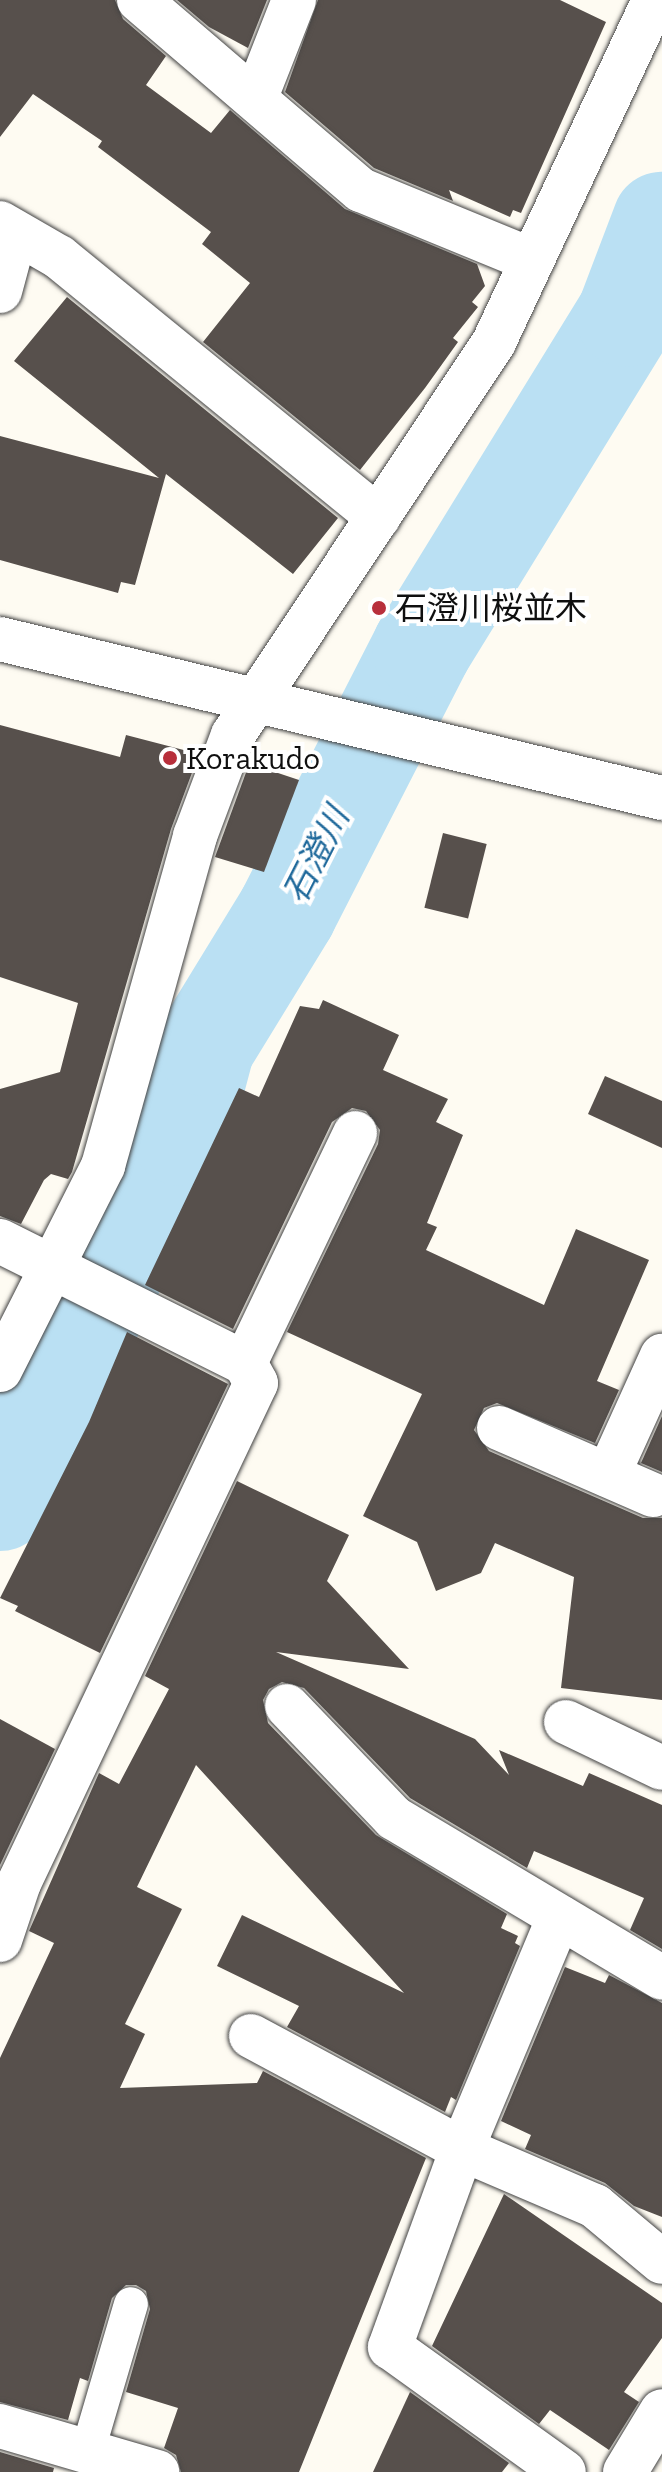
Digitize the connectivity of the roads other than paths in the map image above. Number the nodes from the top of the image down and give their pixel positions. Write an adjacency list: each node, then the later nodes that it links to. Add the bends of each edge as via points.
1 (139, 0): 4 (street)
2 (294, 0): 4 (street)
3 (654, 0): 6 (street)
4 (256, 97): 6 (street, via 361,190)
5 (8, 229): 7 (street); 8 (street, via 59,257)
6 (532, 260): 8 (street, via 494,342)
7 (0, 291)
8 (378, 517): 10 (street)
9 (0, 639): 10 (street)
10 (257, 700): 11 (street); 14 (street, via 233,735 195,836 103,1166)
11 (662, 798)
12 (355, 1133): 16 (street)
13 (0, 1241): 14 (street)
14 (53, 1268): 16 (street); 17 (street)
15 (662, 1356): 19 (street)
16 (245, 1363): 25 (street, via 256,1383 19,1883)
17 (0, 1370)
18 (499, 1428): 19 (street)
19 (608, 1475): 20 (street)
20 (653, 1495)
21 (287, 1706): 24 (street, via 394,1818)
22 (566, 1722): 23 (street)
23 (662, 1768)
24 (559, 1917): 26 (street); 28 (street)
25 (0, 1940)
26 (662, 1978)
27 (251, 2036): 28 (street)
28 (462, 2149): 29 (street, via 595,2206); 35 (street, via 390,2347)
29 (662, 2262)
30 (131, 2304): 33 (lane)
31 (662, 2411): 36 (street)
32 (0, 2426): 33 (street)
33 (88, 2450): 34 (street)
34 (157, 2472)
35 (564, 2472)
36 (625, 2472)

